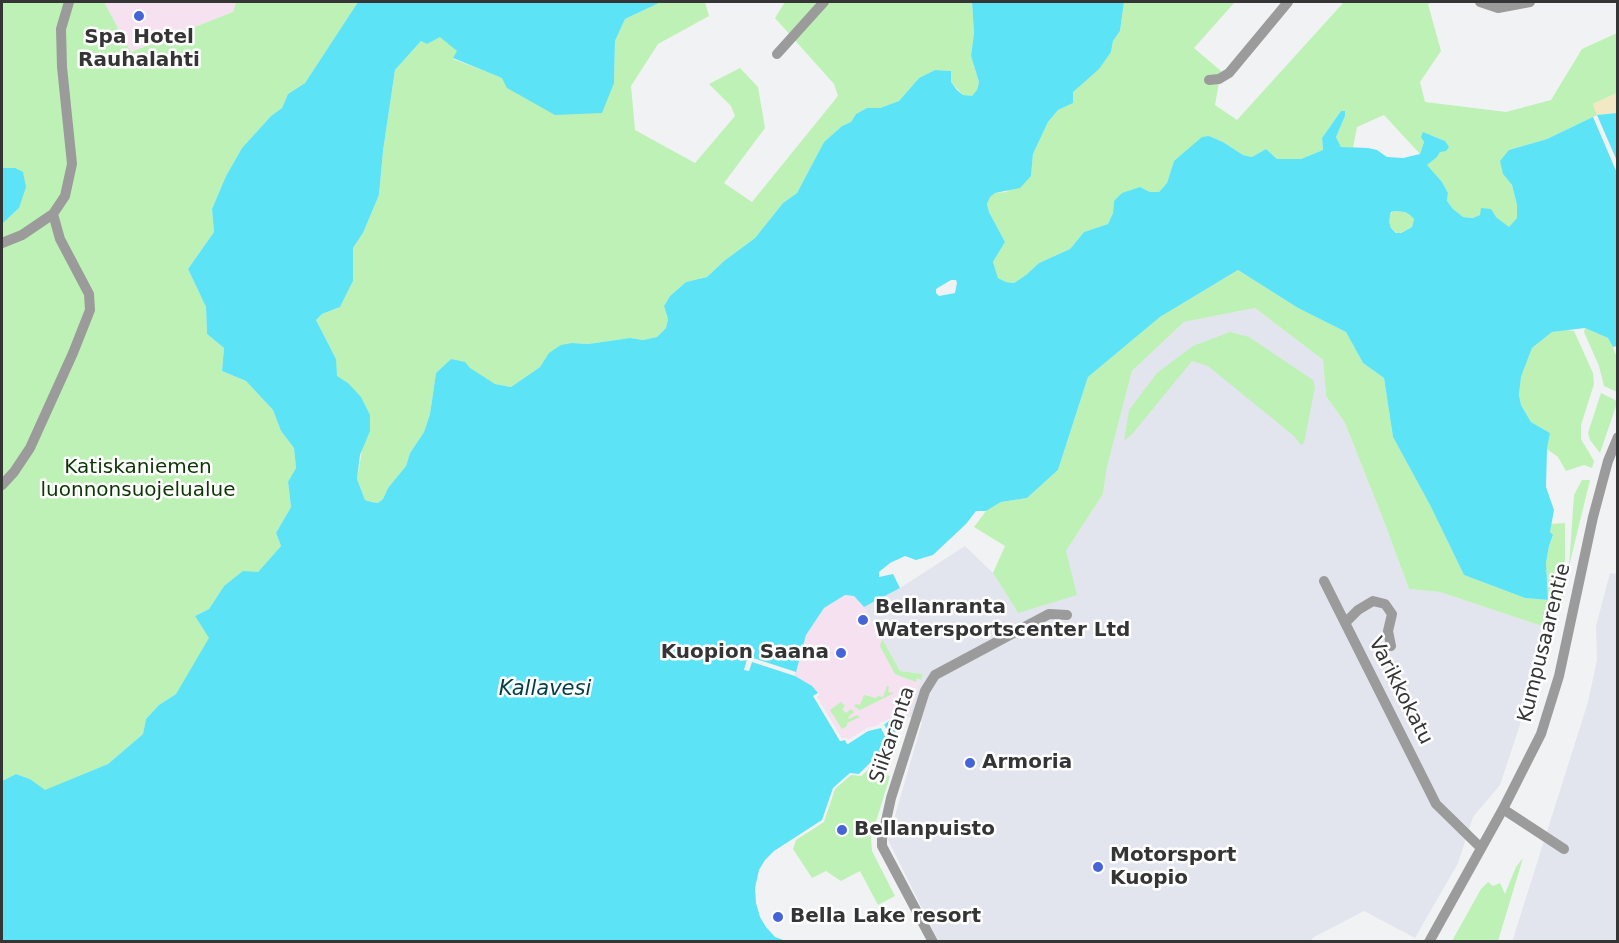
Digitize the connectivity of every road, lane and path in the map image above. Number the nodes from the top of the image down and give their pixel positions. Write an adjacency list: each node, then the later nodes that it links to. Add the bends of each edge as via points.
1 (69, 2): 8 (street, via 61,29 72,164 65,196)
2 (824, 2): 6 (street)
3 (1288, 2): 7 (street, via 1229,73)
4 (1480, 2): 5 (street, via 1498,8)
5 (1530, 2)
6 (777, 54)
7 (1209, 80)
8 (53, 214): 9 (street); 11 (street, via 60,239 89,294 90,310 30,448)
9 (2, 243)
10 (1617, 437): 16 (street, Kumpusaarentie, via 1593,517 1552,703 1541,734)
11 (2, 485)
12 (1324, 581): 14 (street)
13 (1067, 615): 19 (street, Siikaranta, via 1049,614 935,675 925,691 891,798 882,846)
14 (1345, 623): 15 (street, Varikkokatu, via 1373,601 1385,604 1392,614); 17 (street, Varikkokatu, via 1436,804)
15 (1391, 646)
16 (1503, 809): 17 (street, Kumpusaarentie); 18 (street)
17 (1480, 847): 20 (street, Kumpusaarentie)
18 (1564, 849)
19 (933, 942)
20 (1429, 942)

